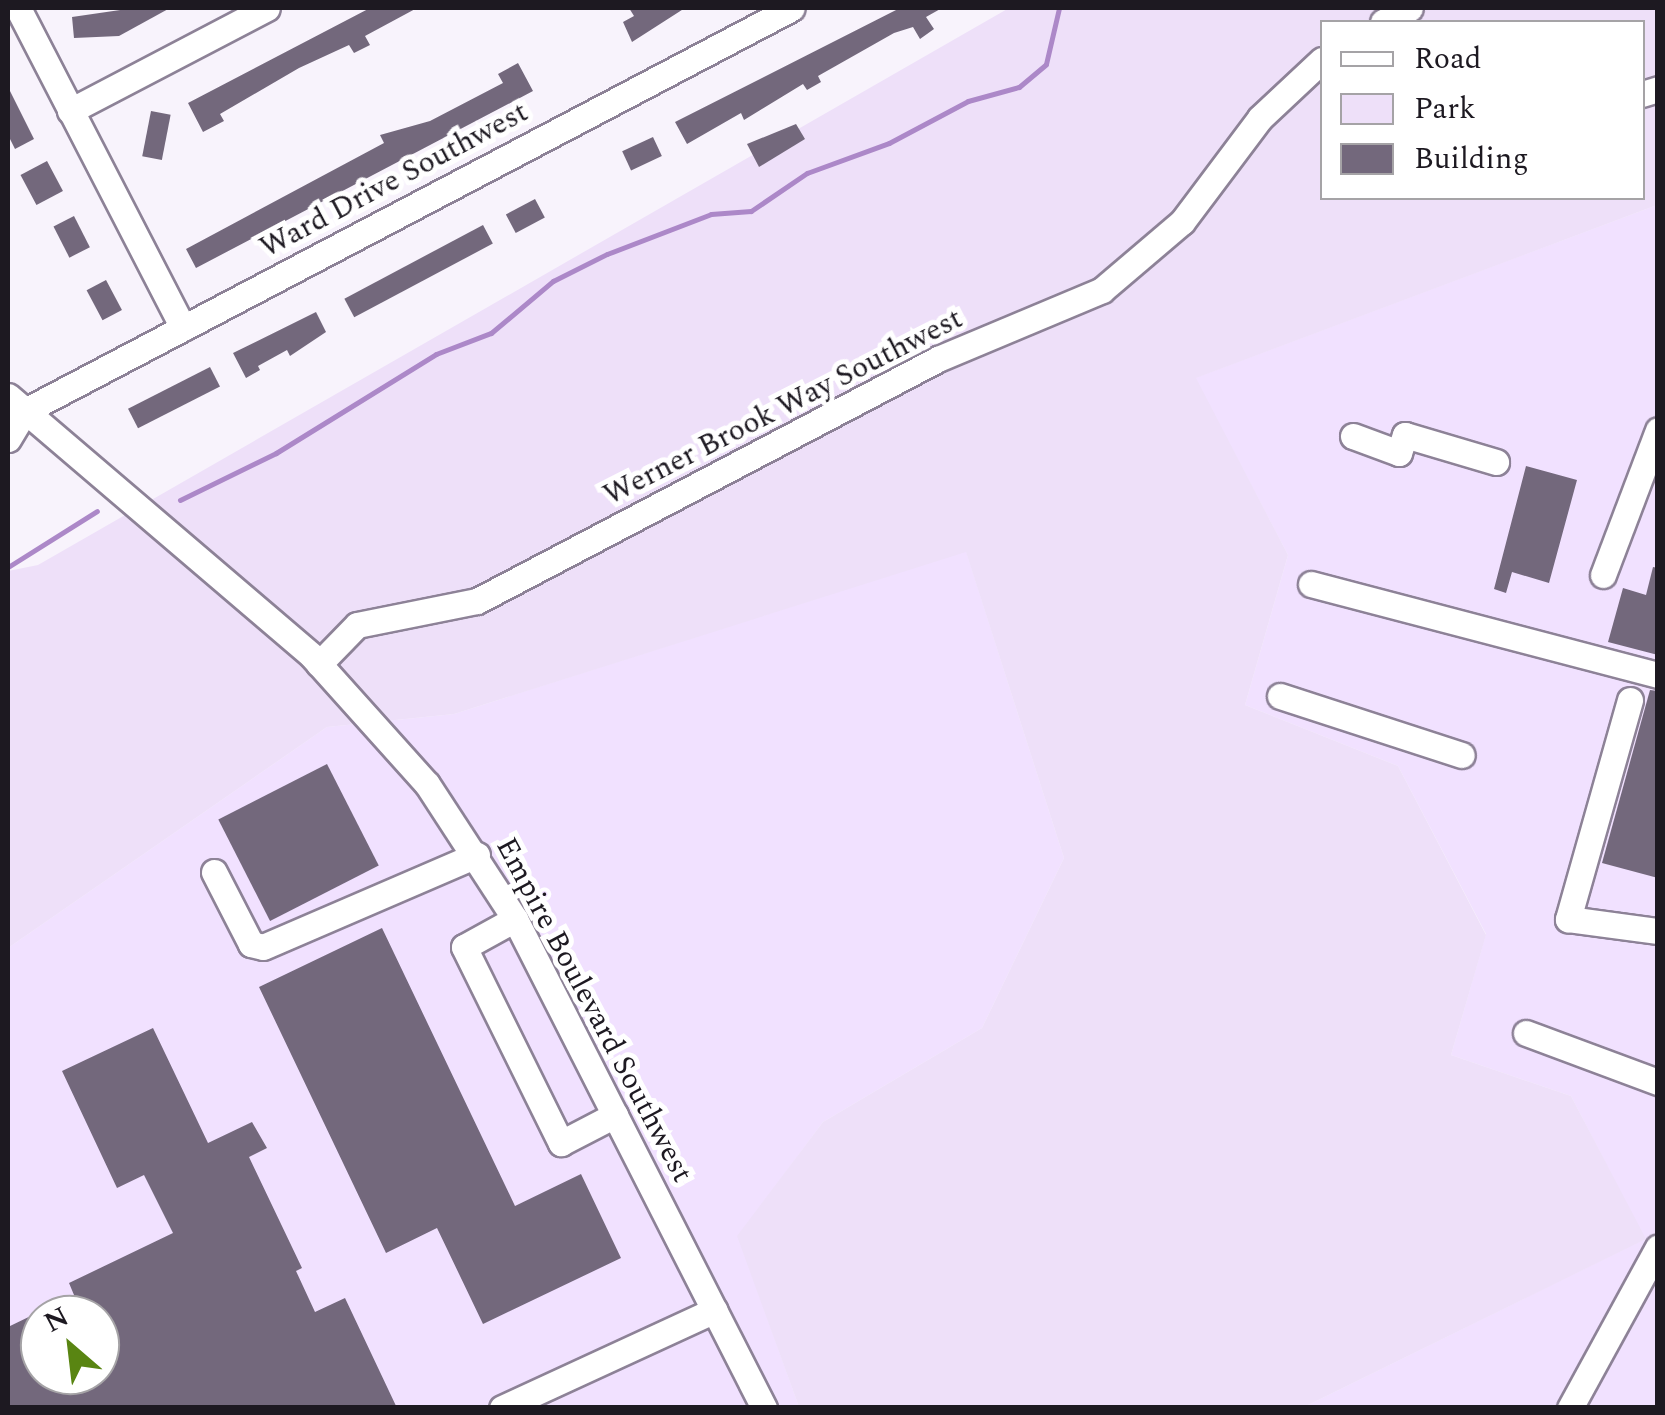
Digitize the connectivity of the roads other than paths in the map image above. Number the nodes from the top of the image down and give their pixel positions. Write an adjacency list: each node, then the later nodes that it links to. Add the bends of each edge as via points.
1 (18, 8): 7 (street)
2 (267, 8): 7 (street)
3 (792, 8): 8 (street, Ward Drive Southwest)
4 (1410, 8): 5 (street)
5 (1387, 20)
6 (1320, 62): 16 (street, Werner Brook Way Southwest, via 1260,118 1182,222 1102,290 938,358 477,601 357,625)
7 (70, 111): 8 (street)
8 (183, 328): 9 (street, Ward Drive Southwest)
9 (16, 404): 12 (street); 16 (street, Empire Boulevard Southwest)
10 (1353, 436): 13 (street, via 1398,453 1405,436)
11 (1656, 438): 14 (street)
12 (8, 439)
13 (1496, 462)
14 (1603, 575)
15 (1311, 584): 17 (street)
16 (319, 664): 21 (street, Empire Boulevard Southwest, via 428,784)
17 (1658, 674)
18 (1280, 696): 20 (street)
19 (1630, 700): 24 (street, via 1568,919)
20 (1462, 755)
21 (478, 856): 22 (street, via 263,947 251,944); 23 (street, Empire Boulevard Southwest)
22 (214, 872)
23 (515, 919): 27 (street, Empire Boulevard Southwest); 27 (street, via 464,947 561,1143)
24 (1658, 931)
25 (1526, 1033): 26 (street)
26 (1658, 1082)
27 (615, 1115): 29 (street, Empire Boulevard Southwest)
28 (1658, 1247): 32 (street)
29 (714, 1310): 30 (street); 31 (street, Empire Boulevard Southwest)
30 (502, 1408)
31 (764, 1408)
32 (1570, 1408)

